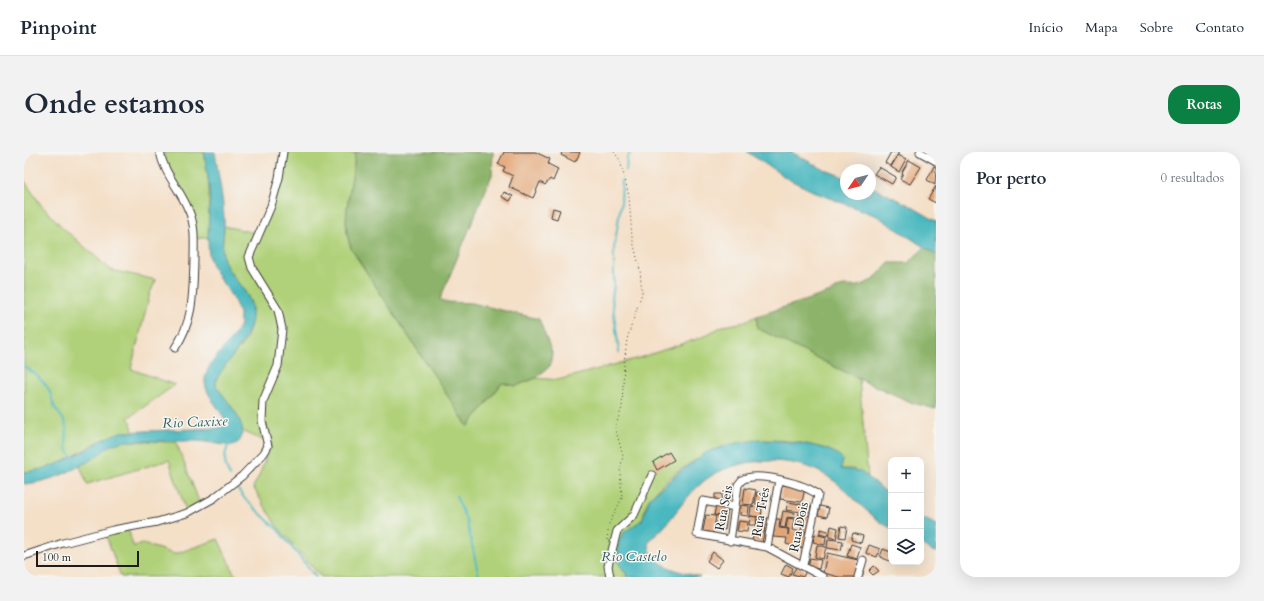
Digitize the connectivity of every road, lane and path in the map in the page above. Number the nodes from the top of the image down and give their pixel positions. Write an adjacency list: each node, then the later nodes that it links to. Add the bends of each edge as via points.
1 (160, 152): 6 (street, via 164,167 189,209 193,227 192,308 186,328)
2 (283, 152): 13 (street, via 271,206 249,257 252,268 278,310 282,329 278,366 262,405 262,421 268,446 264,453 242,476 214,498 187,513 63,543)
3 (614, 152): 11 (path, via 620,160 629,196 632,237 640,270 642,293 627,339 622,408 615,427 623,456 620,470 622,498 609,524)
4 (920, 152): 5 (street)
5 (936, 161)
6 (175, 348)
7 (652, 475): 17 (street, via 634,515 617,531 608,566)
8 (779, 480): 9 (street, Rua Seis, via 753,476 742,480 738,485); 12 (street, Rua Três); 15 (street, Rua Dois, via 800,484 818,495)
9 (734, 507): 10 (street, Rua Seis); 10 (street, via 703,501 697,534)
10 (730, 541): 12 (street)
11 (607, 544)
12 (767, 548): 15 (street)
13 (24, 556)
14 (863, 560): 18 (street)
15 (803, 565): 16 (street)
16 (821, 576)
17 (610, 577)
18 (858, 577)

